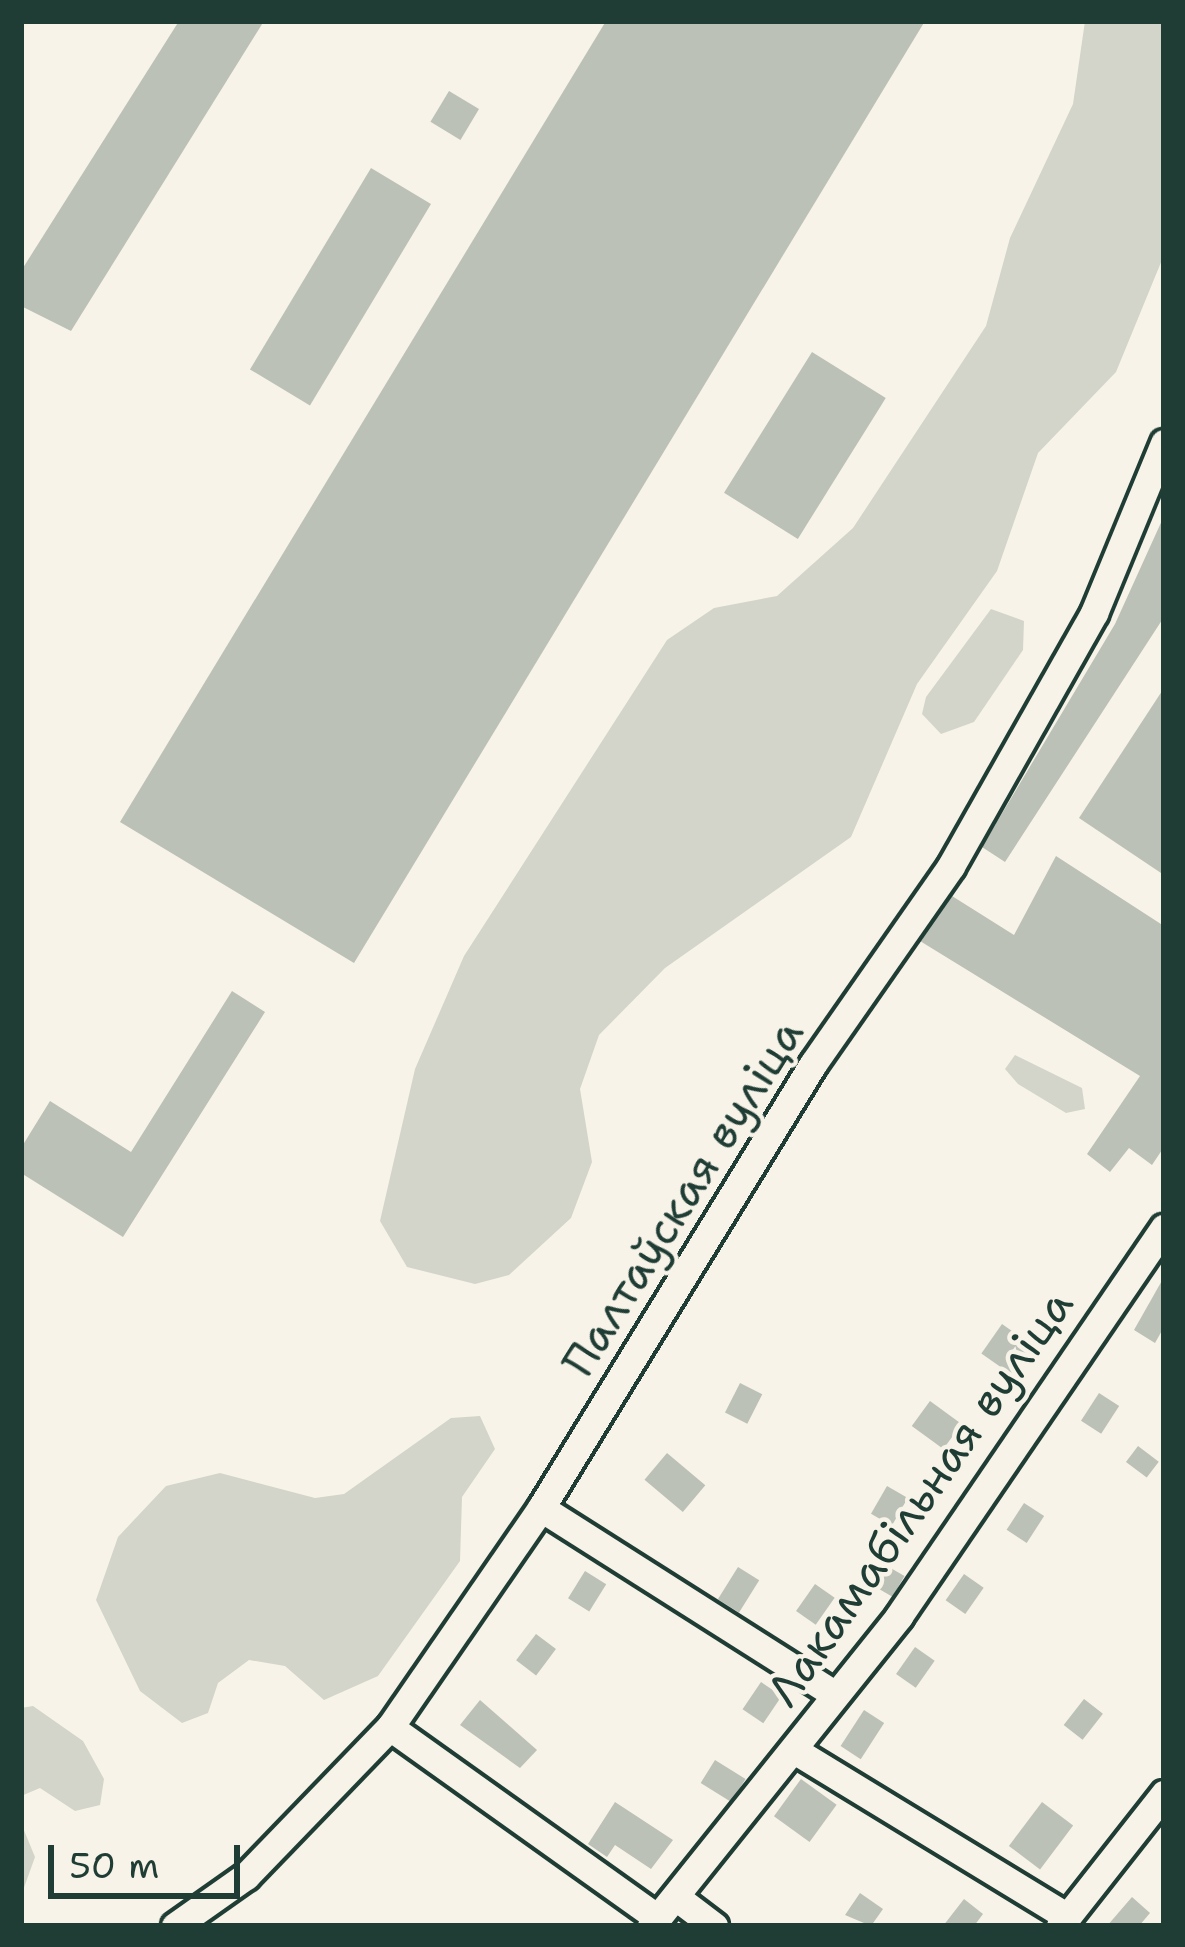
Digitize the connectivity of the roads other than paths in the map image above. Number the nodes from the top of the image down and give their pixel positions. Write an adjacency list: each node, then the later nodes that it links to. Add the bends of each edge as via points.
1 (1164, 443): 3 (street, Палтаўская вуліца, via 1094,613 951,866 813,1064)
2 (1164, 1228): 4 (street, Лакамабільная вуліца, via 899,1616)
3 (541, 1508): 4 (street); 5 (street, Палтаўская вуліца)
4 (834, 1694): 6 (street, Лакамабільная вуліца)
5 (390, 1727): 8 (street); 10 (street, Палтаўская вуліца, via 246,1876)
6 (794, 1750): 8 (street, Лакамабільная вуліца); 9 (street)
7 (1164, 1794): 9 (street)
8 (662, 1914): 11 (street)
9 (1061, 1920)
10 (175, 1926)
11 (714, 1926)

